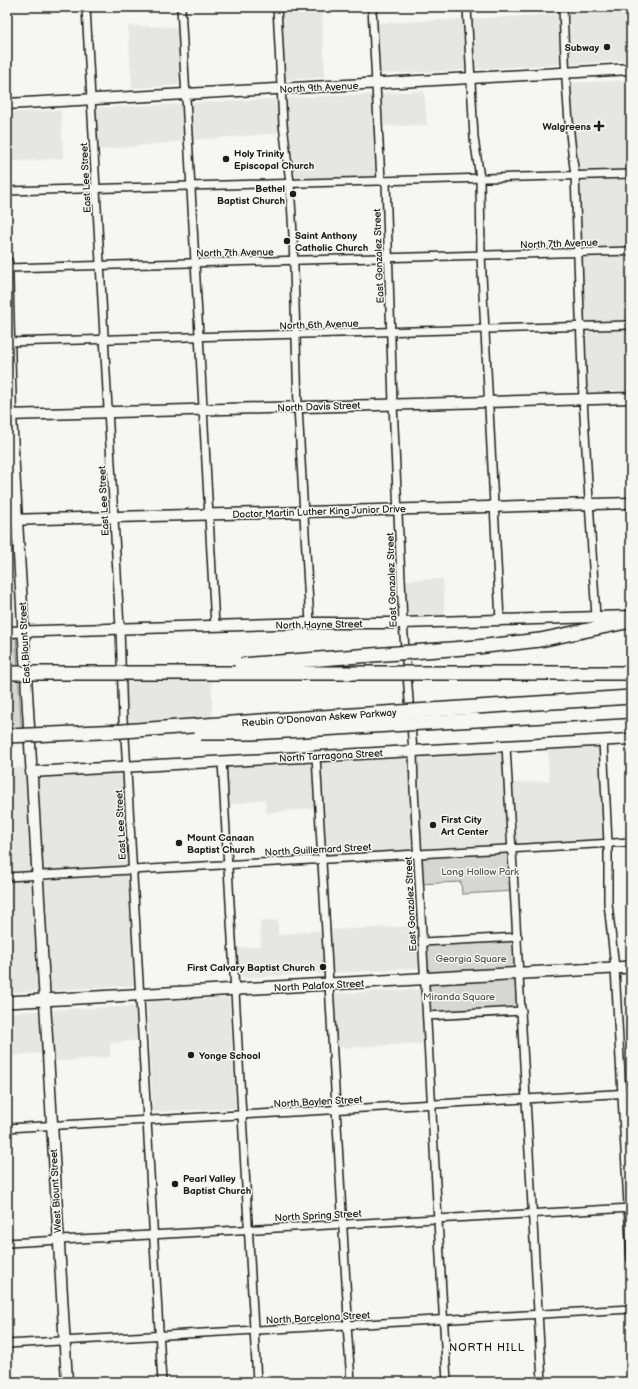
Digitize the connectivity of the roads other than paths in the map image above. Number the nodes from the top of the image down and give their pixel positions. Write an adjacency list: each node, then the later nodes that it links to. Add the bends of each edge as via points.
1 (86, 7): 13 (street, East Lee Street)
2 (182, 7): 12 (street)
3 (277, 7): 11 (street)
4 (372, 7): 10 (street, East Gonzalez Street)
5 (467, 7): 9 (street)
6 (563, 7): 8 (street)
7 (631, 69): 8 (street, North 9th Avenue)
8 (566, 73): 9 (street, North 9th Avenue); 16 (street)
9 (471, 78): 10 (street, North 9th Avenue); 17 (street, via 474,138)
10 (376, 84): 11 (street, North 9th Avenue); 18 (street, East Gonzalez Street)
11 (281, 89): 12 (street, North 9th Avenue); 19 (street)
12 (186, 94): 13 (street, North 9th Avenue); 20 (street)
13 (91, 99): 14 (street, North 9th Avenue); 21 (street, East Lee Street)
14 (7, 104)
15 (631, 174): 16 (street)
16 (575, 175): 17 (street); 24 (street)
17 (480, 178): 18 (street); 25 (street)
18 (384, 181): 19 (street); 26 (street, East Gonzalez Street)
19 (290, 183): 20 (street); 27 (street)
20 (191, 186): 21 (street); 29 (street)
21 (96, 188): 22 (street); 30 (street, East Lee Street)
22 (7, 191)
23 (631, 251): 24 (street, North 7th Avenue)
24 (578, 253): 25 (street, North 7th Avenue); 33 (street)
25 (481, 255): 26 (street, North 7th Avenue); 34 (street)
26 (388, 258): 27 (street, North 7th Avenue); 35 (street, East Gonzalez Street)
27 (294, 261): 29 (street, North 7th Avenue); 36 (street)
28 (7, 262): 31 (street, East Blount Street)
29 (196, 263): 30 (street, North 7th Avenue); 37 (street)
30 (100, 266): 31 (street, North 7th Avenue); 38 (street, East Lee Street)
31 (7, 268): 39 (street, East Blount Street)
32 (631, 325): 33 (street, North 6th Avenue)
33 (581, 326): 34 (street, North 6th Avenue); 41 (street)
34 (485, 329): 35 (street, North 6th Avenue); 42 (street)
35 (390, 331): 36 (street, North 6th Avenue); 43 (street, East Gonzalez Street)
36 (295, 334): 37 (street, North 6th Avenue); 44 (street)
37 (200, 336): 38 (street, North 6th Avenue); 45 (street)
38 (104, 339): 39 (street, North 6th Avenue); 46 (street, East Lee Street)
39 (8, 342): 47 (street, East Blount Street)
40 (631, 398): 41 (street, North Davis Street)
41 (583, 399): 42 (street, North Davis Street); 49 (street)
42 (489, 402): 43 (street, North Davis Street); 50 (street)
43 (393, 404): 44 (street, North Davis Street); 51 (street, East Gonzalez Street)
44 (298, 407): 45 (street, North Davis Street); 52 (street)
45 (204, 409): 46 (street, North Davis Street); 53 (street)
46 (108, 412): 47 (street, North Davis Street); 54 (street, East Lee Street)
47 (9, 415): 55 (street, East Blount Street)
48 (631, 504): 49 (street, Doctor Martin Luther King Junior Drive)
49 (589, 505): 50 (street, Doctor Martin Luther King Junior Drive); 57 (street)
50 (494, 507): 51 (street, Doctor Martin Luther King Junior Drive); 58 (street)
51 (398, 509): 52 (street, Doctor Martin Luther King Junior Drive); 61 (street, East Gonzalez Street)
52 (304, 512): 53 (street, Doctor Martin Luther King Junior Drive); 60 (street)
53 (209, 514): 54 (street, Doctor Martin Luther King Junior Drive); 62 (street)
54 (114, 517): 55 (street, Doctor Martin Luther King Junior Drive); 63 (street, East Lee Street)
55 (12, 520): 64 (street, East Blount Street)
56 (631, 616): 57 (street, North Hayne Street)
57 (596, 618): 58 (street, North Hayne Street)
58 (500, 620): 61 (street, North Hayne Street)
59 (631, 621): 67 (highway, bridge, via 540,640 477,647 277,663 126,668)
60 (310, 623): 61 (street, North Hayne Street); 62 (street, North Hayne Street)
61 (403, 623): 78 (street, East Gonzalez Street)
62 (215, 626): 63 (street, North Hayne Street)
63 (120, 628): 64 (street, North Hayne Street); 71 (street, East Lee Street)
64 (24, 631): 65 (street, North Hayne Street); 74 (street, East Blount Street)
65 (7, 632)
66 (7, 673): 67 (highway, bridge)
67 (72, 673): 68 (highway, bridge)
68 (631, 673)
69 (631, 697): 71 (highway, Reubin O'Donovan Askew Parkway, bridge)
70 (631, 711): 71 (highway, bridge, via 252,734)
71 (123, 726): 72 (highway, Reubin O'Donovan Askew Parkway, bridge); 74 (street, via 116,737 112,738); 81 (street, East Lee Street)
72 (7, 736)
73 (631, 739): 75 (street, North Tarragona Street)
74 (30, 740): 76 (street); 82 (street, East Blount Street)
75 (603, 741): 77 (street, North Tarragona Street); 84 (street)
76 (7, 742)
77 (506, 746): 78 (street, North Tarragona Street); 85 (street)
78 (413, 751): 79 (street, North Tarragona Street); 86 (street, East Gonzalez Street)
79 (316, 756): 80 (street, North Tarragona Street); 87 (street)
80 (222, 761): 81 (street, North Tarragona Street); 88 (street)
81 (127, 767): 82 (street, North Tarragona Street); 89 (street, East Lee Street)
82 (31, 772): 90 (street, East Blount Street)
83 (631, 842): 84 (street, North Guillemard Street)
84 (608, 843): 85 (street, North Guillemard Street); 95 (street, via 608,903)
85 (512, 848): 86 (street, North Guillemard Street); 92 (street)
86 (418, 854): 87 (street, North Guillemard Street); 93 (street, East Gonzalez Street)
87 (322, 859): 88 (street, North Guillemard Street); 98 (street)
88 (228, 864): 89 (street, North Guillemard Street); 99 (street)
89 (133, 870): 90 (street, North Guillemard Street); 100 (street, East Lee Street)
90 (37, 875): 91 (street, North Guillemard Street); 101 (street, East Blount Street)
91 (7, 877)
92 (518, 937): 93 (street); 96 (street)
93 (422, 942): 97 (street, East Gonzalez Street)
94 (631, 967): 95 (main road, North Palafox Street)
95 (615, 968): 96 (main road, North Palafox Street); 105 (street)
96 (520, 974): 97 (main road, North Palafox Street); 103 (street)
97 (424, 979): 98 (main road, North Palafox Street); 104 (street, East Gonzalez Street)
98 (329, 984): 99 (main road, North Palafox Street); 109 (street)
99 (235, 990): 100 (main road, North Palafox Street); 110 (street)
100 (140, 994): 101 (main road, North Palafox Street); 111 (street, East Lee Street)
101 (44, 1000): 102 (main road, North Palafox Street); 112 (street, West Blount Street)
102 (7, 1002)
103 (522, 1011): 104 (street); 107 (street)
104 (426, 1016): 108 (street, East Gonzalez Street)
105 (622, 1093): 106 (street, North Baylen Street); 107 (street, North Baylen Street); 114 (street)
106 (631, 1093)
107 (526, 1099): 108 (street, North Baylen Street); 115 (street)
108 (431, 1104): 109 (street, North Baylen Street); 116 (street, East Gonzalez Street)
109 (336, 1109): 110 (street, North Baylen Street); 117 (street)
110 (242, 1115): 111 (street, North Baylen Street); 118 (street)
111 (147, 1120): 112 (street, North Baylen Street); 119 (street, East Lee Street)
112 (52, 1126): 113 (street, North Baylen Street); 120 (street, West Blount Street)
113 (7, 1128)
114 (630, 1208): 115 (street, North Spring Street); 122 (street)
115 (533, 1213): 116 (street, North Spring Street); 124 (street)
116 (438, 1219): 117 (street, North Spring Street); 125 (street, East Gonzalez Street)
117 (343, 1224): 118 (street, North Spring Street); 126 (street)
118 (248, 1229): 119 (street, North Spring Street); 127 (street)
119 (154, 1235): 120 (street, North Spring Street); 128 (street, East Lee Street)
120 (58, 1240): 121 (street, North Spring Street); 129 (street, West Blount Street)
121 (7, 1243)
122 (631, 1259)
123 (631, 1309): 124 (street, North Barcelona Street)
124 (539, 1314): 125 (street, North Barcelona Street); 136 (street)
125 (444, 1319): 126 (street, North Barcelona Street); 135 (street, East Gonzalez Street)
126 (347, 1325): 127 (street, North Barcelona Street); 134 (street)
127 (254, 1331): 128 (street, North Barcelona Street); 133 (street)
128 (160, 1336): 129 (street, North Barcelona Street); 132 (street, East Lee Street)
129 (64, 1341): 130 (street, North Barcelona Street); 131 (street, West Blount Street)
130 (7, 1344)
131 (67, 1382)
132 (162, 1382)
133 (257, 1382)
134 (351, 1382)
135 (447, 1382)
136 (542, 1382)

